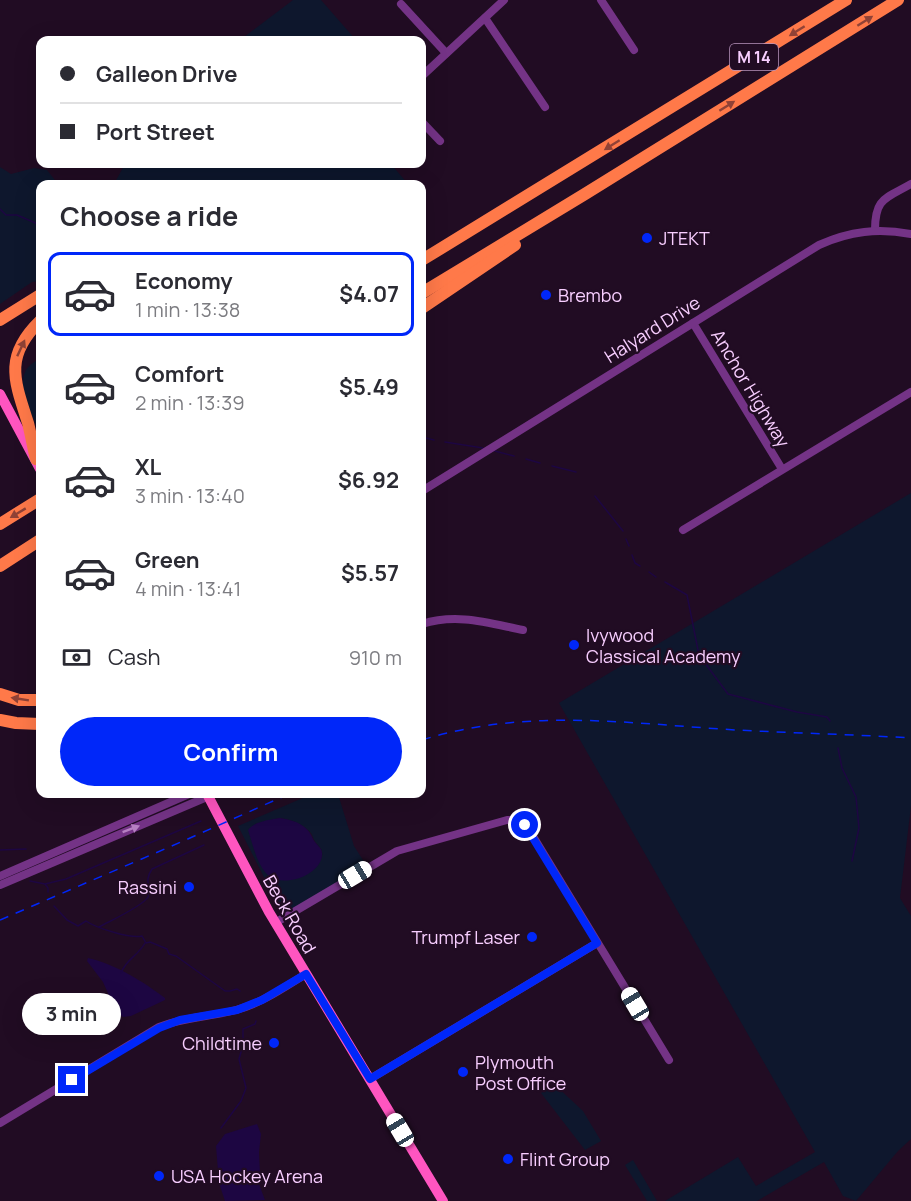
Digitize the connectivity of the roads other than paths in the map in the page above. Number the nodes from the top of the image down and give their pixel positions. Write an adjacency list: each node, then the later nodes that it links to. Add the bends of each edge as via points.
1 (504, 0): 6 (street)
2 (601, 0): 7 (street)
3 (846, 0): 14 (highway, M 14, one-way to 14)
4 (898, 0): 15 (highway, M 14, one-way to 4)
5 (401, 4): 8 (street)
6 (485, 18): 8 (street); 10 (street)
7 (634, 50)
8 (446, 53): 9 (street)
9 (426, 72)
10 (546, 107)
11 (426, 126): 12 (street)
12 (440, 141)
13 (911, 184): 16 (street, via 878,206)
14 (544, 186): 18 (highway); 19 (highway, M 14)
15 (585, 194): 20 (highway, M 14); 22 (highway)
16 (875, 230): 17 (street, Halyard Drive); 24 (street, Halyard Drive, via 819,245)
17 (911, 234)
18 (426, 249)
19 (426, 259)
20 (426, 291)
21 (36, 298): 23 (highway)
22 (426, 305)
23 (0, 320)
24 (693, 323): 30 (street, Anchor Highway); 31 (street, Halyard Drive)
25 (36, 326): 28 (highway, one-way to 25, via 16,389 15,367 24,342)
26 (911, 392): 30 (street)
27 (0, 394): 29 (main road)
28 (36, 456)
29 (36, 460)
30 (782, 470): 34 (street)
31 (426, 489)
32 (36, 502): 33 (highway, one-way to 33)
33 (0, 524)
34 (683, 530)
35 (36, 535): 37 (highway)
36 (36, 543): 38 (highway)
37 (0, 557)
38 (0, 566)
39 (426, 623): 40 (street, via 455,618)
40 (523, 630)
41 (0, 694): 42 (highway, one-way to 41)
42 (36, 700)
43 (0, 720): 44 (highway)
44 (36, 724)
45 (180, 798): 48 (street)
46 (199, 798): 48 (street, one-way to 46)
47 (211, 798): 51 (main road, Beck Road)
48 (31, 868): 49 (street); 50 (street)
49 (0, 876)
50 (0, 885)
51 (275, 923): 52 (street, via 397,851 513,819 528,828); 53 (main road, Beck Road)
52 (597, 943): 54 (street); 55 (street)
53 (306, 974): 55 (main road, Beck Road); 56 (street, via 237,1010 180,1020 159,1028)
54 (669, 1060)
55 (370, 1079): 57 (main road, Beck Road)
56 (0, 1123)
57 (443, 1201)

